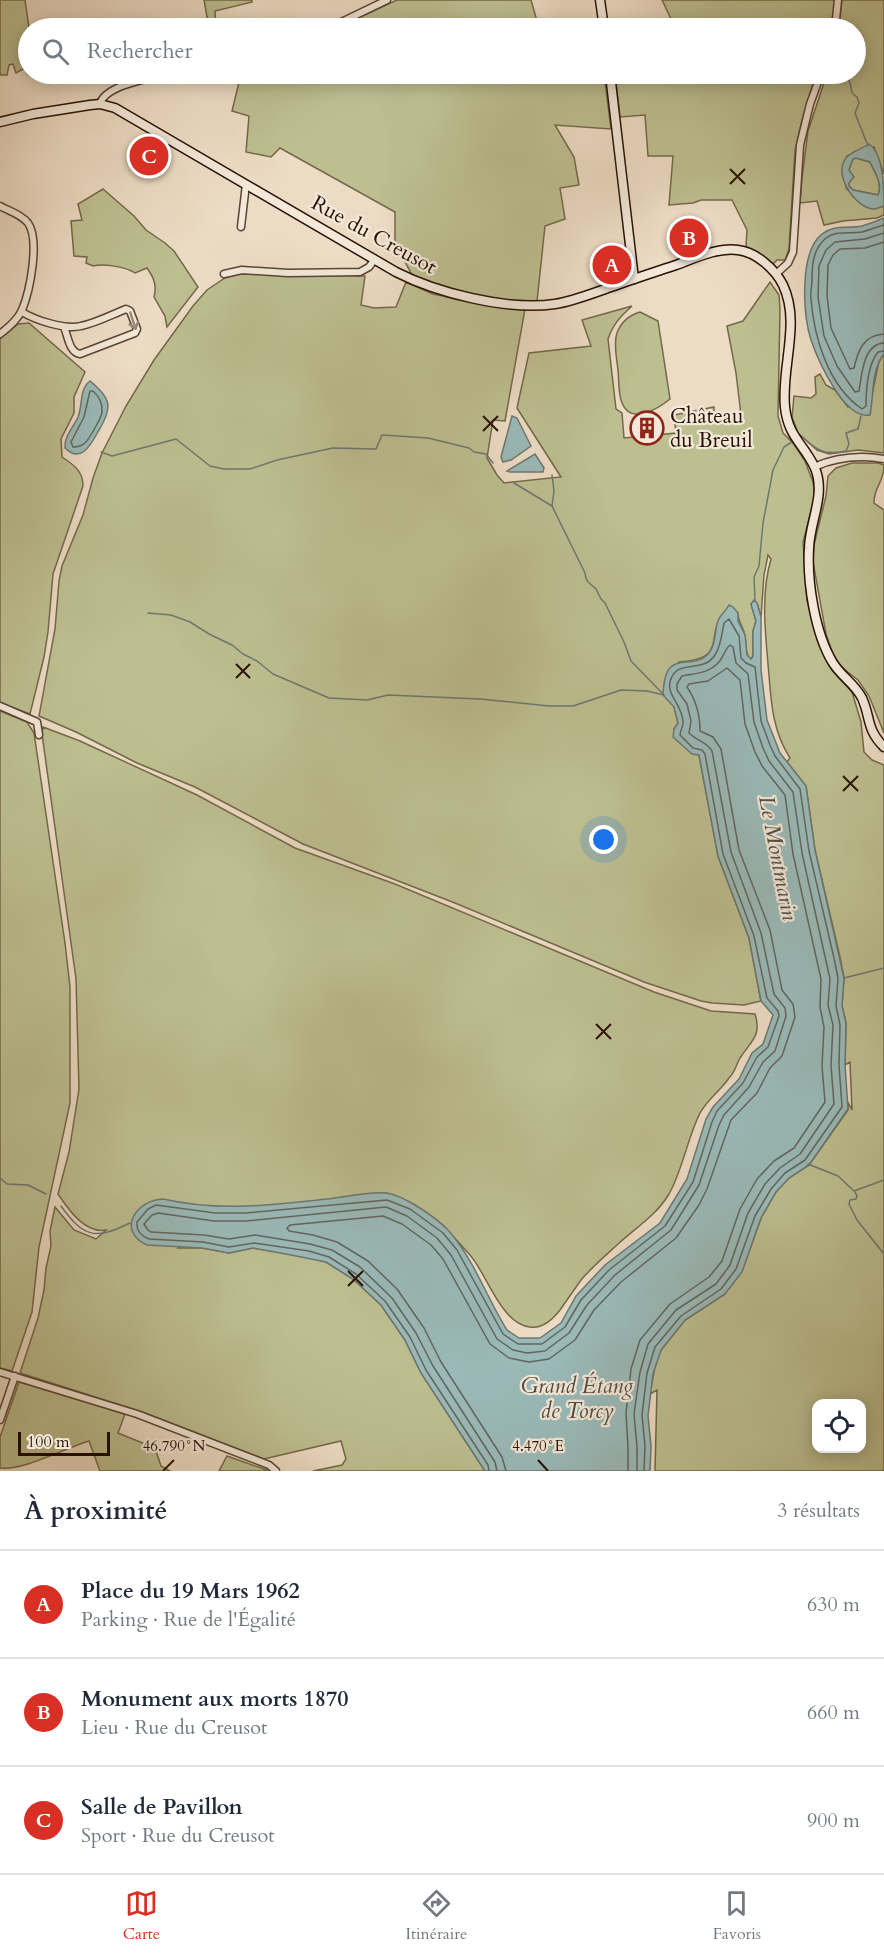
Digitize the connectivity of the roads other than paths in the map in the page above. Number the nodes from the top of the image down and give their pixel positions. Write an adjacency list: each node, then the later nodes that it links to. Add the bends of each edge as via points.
1 (387, 0): 4 (street)
2 (600, 0): 5 (street)
3 (838, 0): 6 (street)
4 (350, 18)
5 (603, 18)
6 (836, 18)
7 (128, 84): 10 (street, via 104,96)
8 (611, 84): 18 (street)
9 (817, 84): 17 (street, via 800,145 793,252)
10 (100, 104): 11 (street); 12 (street, Rue du Creusot, via 115,108)
11 (0, 122)
12 (246, 184): 14 (street); 15 (street, Rue du Creusot)
13 (0, 206): 19 (street, via 27,221 33,239 34,259)
14 (241, 227)
15 (375, 259): 16 (street, via 360,272); 18 (street, Rue du Creusot, via 435,289 523,305 564,302)
16 (224, 273)
17 (777, 274): 18 (street, Rue du Creusot, via 752,254 735,249 703,255); 23 (street, Rue du Creusot, via 789,303 785,409 795,439)
18 (634, 279)
19 (22, 312): 20 (street); 21 (street)
20 (64, 327): 20 (street, one-way to 20, via 80,327 126,309 137,329 80,354 72,350)
21 (0, 333)
22 (884, 459): 23 (street, via 841,458)
23 (814, 468): 26 (street, Rue du Creusot, via 820,492 808,555 818,624 828,655 859,692 870,728)
24 (0, 706): 25 (street, via 37,722)
25 (39, 735)
26 (884, 747)
27 (0, 1372): 28 (street)
28 (15, 1376): 29 (street); 30 (street, via 137,1414)
29 (0, 1420)
30 (276, 1471)

